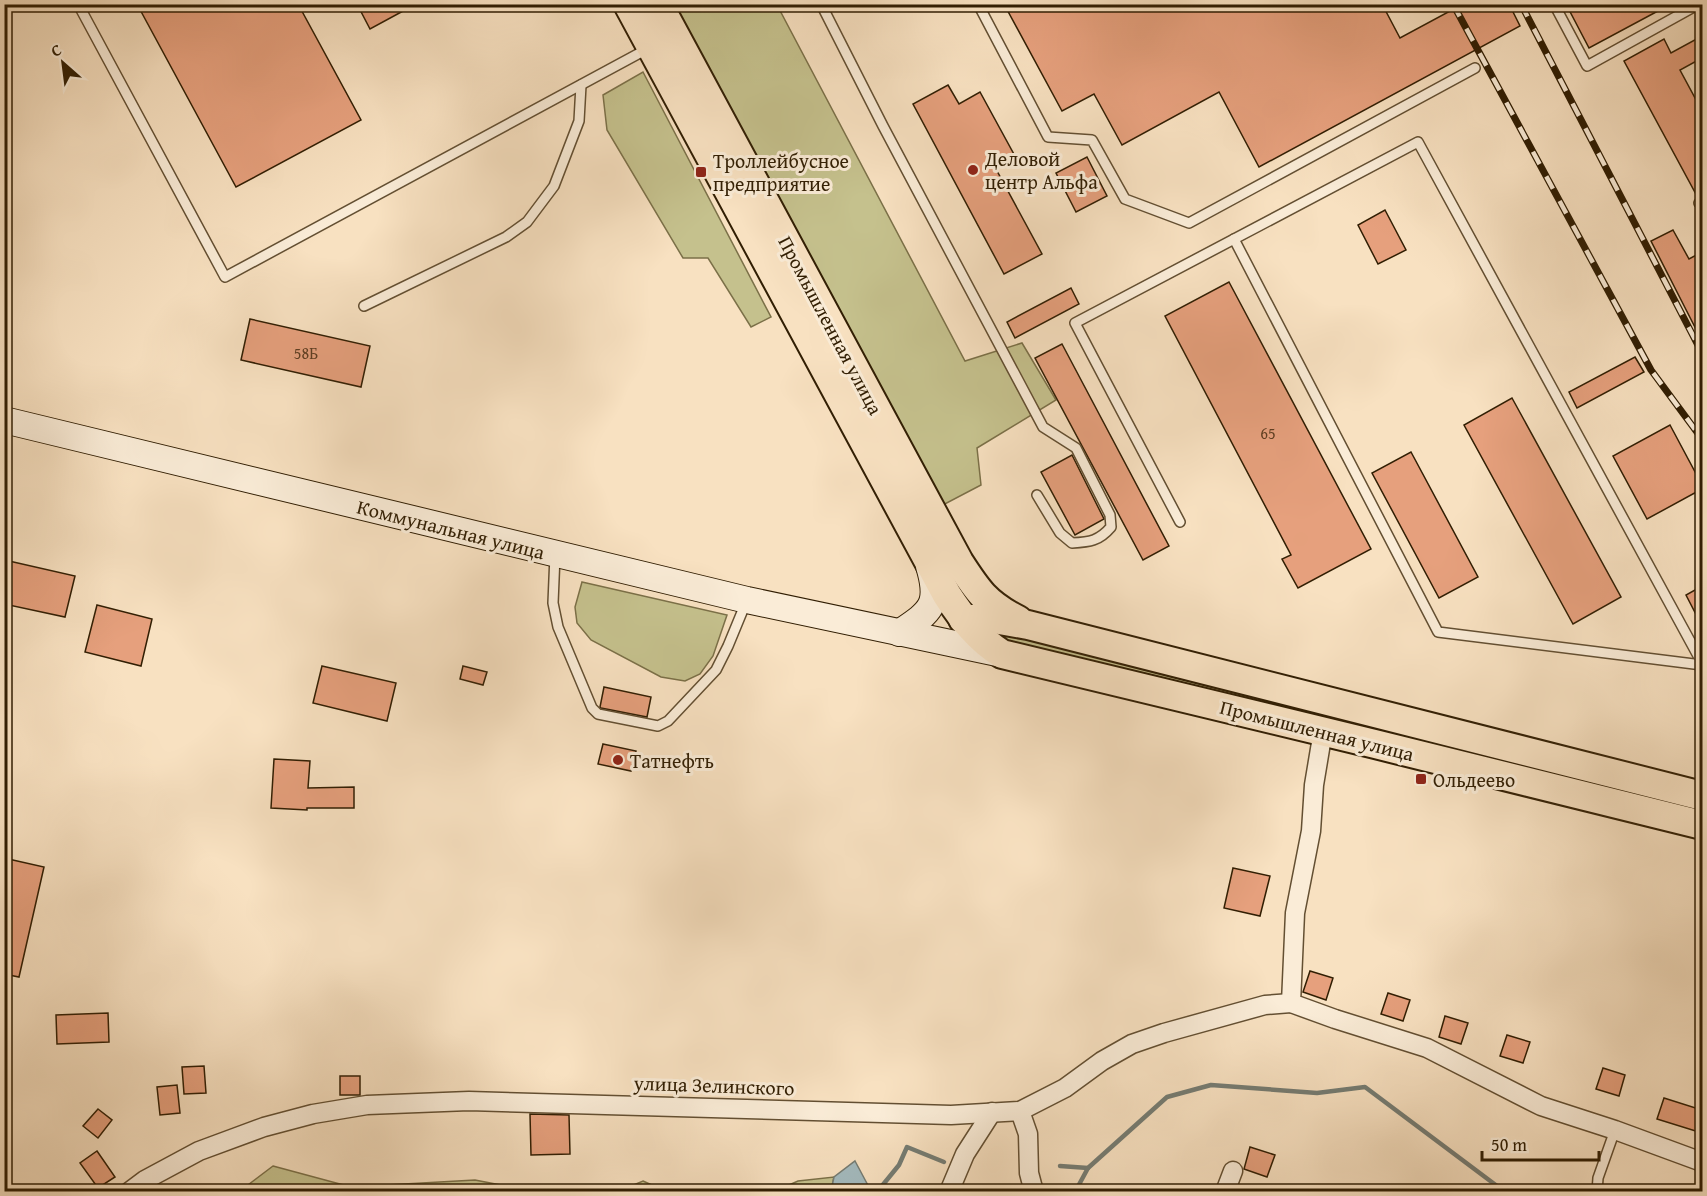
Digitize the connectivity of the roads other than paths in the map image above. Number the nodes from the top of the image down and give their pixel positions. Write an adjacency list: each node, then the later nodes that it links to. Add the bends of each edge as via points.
1 (78, 4): 10 (lane, via 225,277)
2 (628, 4): 8 (main road, Промышленная улица)
3 (658, 4): 8 (main road, Промышленная улица)
4 (821, 4): 14 (lane, via 1043,427 1076,448 1110,515 1111,527 1102,537 1072,543 1060,533)
5 (978, 4): 9 (lane, via 1048,137 1092,140 1125,199 1189,223)
6 (1554, 4): 7 (lane, via 1587,66)
7 (1700, 4)
8 (663, 41): 10 (lane); 17 (main road, Промышленная улица); 18 (main road, Промышленная улица)
9 (1475, 68)
10 (581, 85): 12 (lane, via 579,121 554,186 526,222 506,237)
11 (1234, 239): 15 (lane, via 1075,323); 24 (lane, via 1438,632); 24 (lane, via 1418,142)
12 (364, 306)
13 (4, 420): 16 (main road, Коммунальная улица)
14 (1037, 495)
15 (1180, 522)
16 (555, 555): 19 (main road, Коммунальная улица); 19 (lane, via 553,603 558,627 598,714 658,726 668,721 716,670)
17 (927, 560): 20 (main road, Промышленная улица); 22 (main road, Промышленная улица, via 934,593 931,606 925,615)
18 (977, 590): 20 (main road, via 976,608); 21 (main road, Промышленная улица, via 1004,613)
19 (747, 600): 22 (main road, Коммунальная улица)
20 (963, 619): 21 (main road, Промышленная улица); 22 (main road, Промышленная улица); 23 (main road, Промышленная улица)
21 (1028, 625): 25 (main road, Промышленная улица)
22 (899, 633): 23 (main road, Промышленная улица)
23 (1002, 654): 26 (main road, Промышленная улица)
24 (1702, 664)
25 (1331, 703): 26 (main road); 27 (main road, Промышленная улица)
26 (1323, 731): 28 (main road, Промышленная улица); 29 (street, via 1311,831 1295,913)
27 (1702, 796)
28 (1702, 825)
29 (1291, 1003): 30 (street, улица Зелинского, via 1265,1005 1132,1044 1065,1088); 32 (street, via 1428,1048 1541,1106)
30 (1020, 1111): 31 (street, улица Зелинского); 37 (street, via 1028,1134 1029,1173)
31 (992, 1112): 35 (street, улица Зелинского, via 951,1115 470,1101 367,1106 264,1127 199,1151); 36 (street, via 964,1154)
32 (1615, 1130): 33 (street); 39 (lane)
33 (1702, 1162)
34 (1233, 1171): 38 (street)
35 (129, 1191)
36 (949, 1191)
37 (1034, 1191)
38 (1225, 1191)
39 (1597, 1191)

